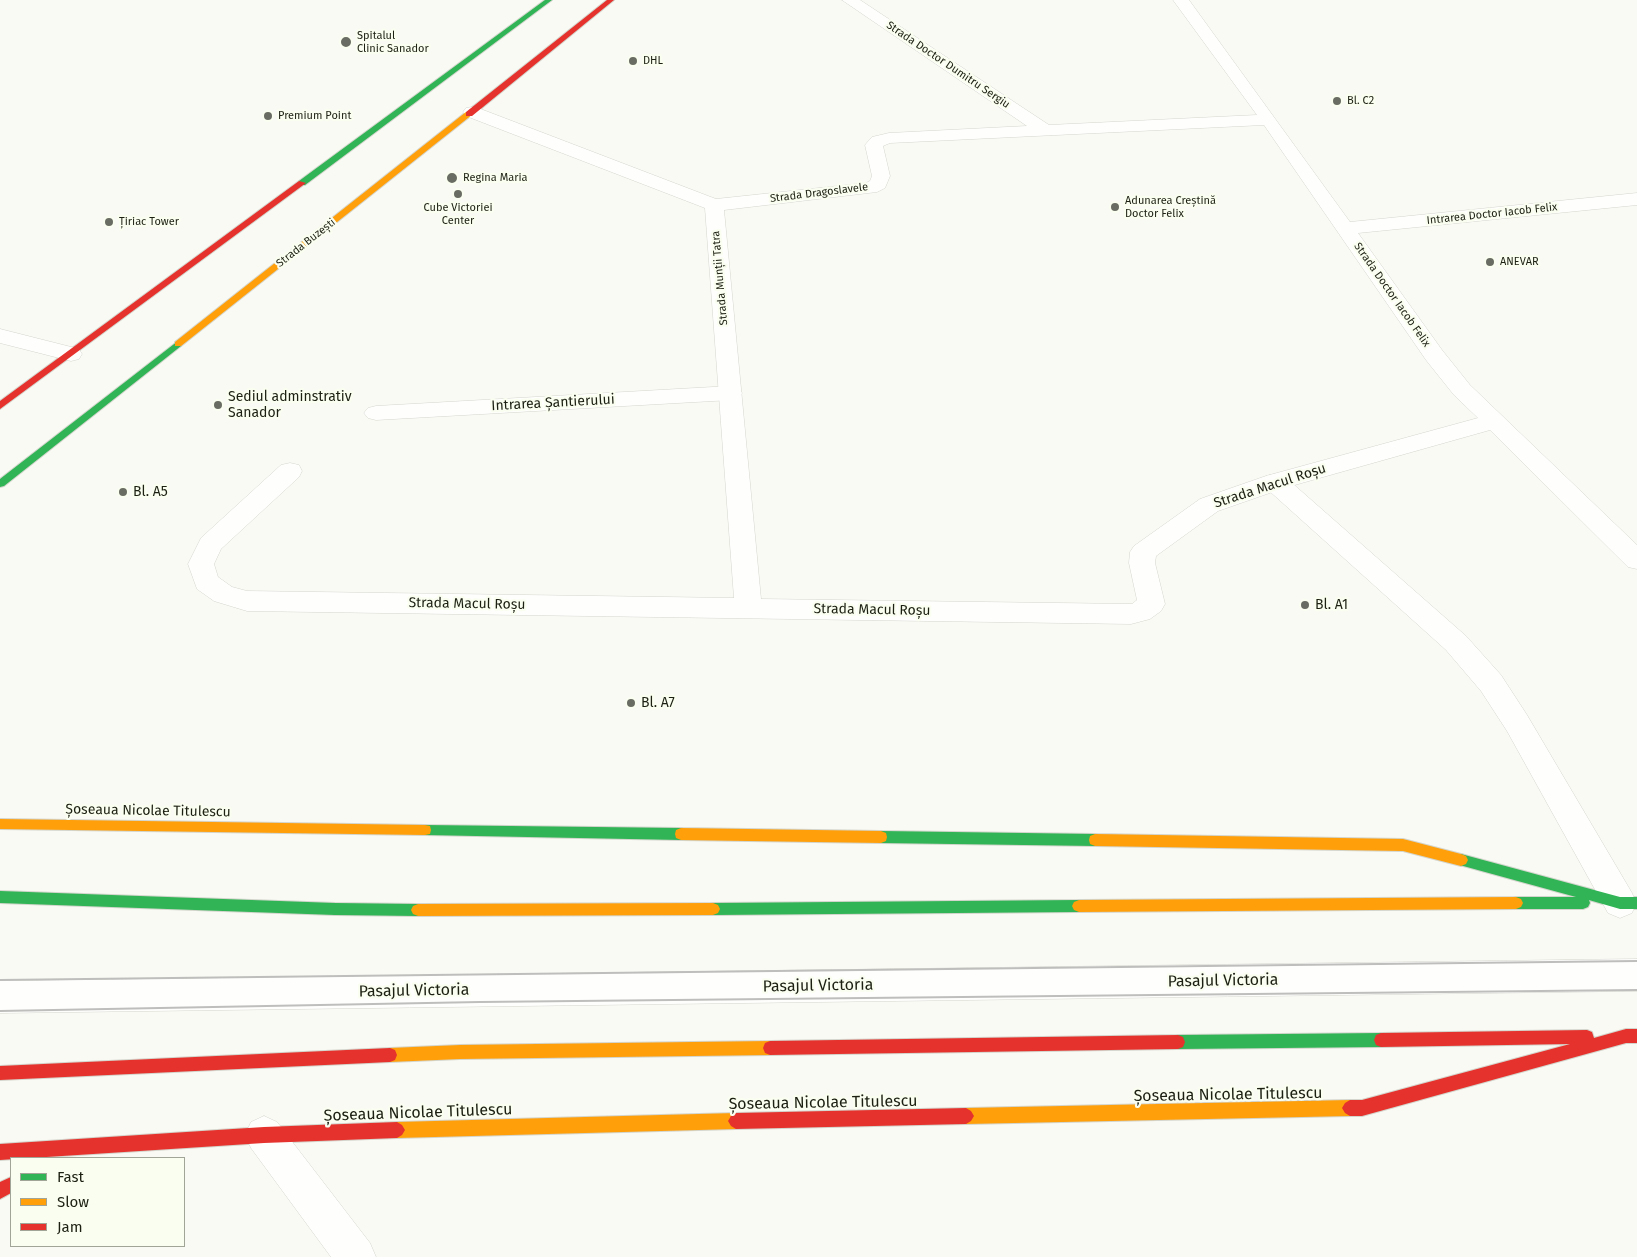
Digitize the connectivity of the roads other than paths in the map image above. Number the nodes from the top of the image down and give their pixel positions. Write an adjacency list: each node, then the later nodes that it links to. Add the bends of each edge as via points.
1 (549, 0): 12 (main road)
2 (611, 0): 5 (main road, Strada Buzești)
3 (850, 0): 7 (street, Strada Doctor Dumitru Sergiu)
4 (1181, 0): 6 (street, Strada Doctor Iacob Felix)
5 (472, 112): 9 (street); 19 (main road, Strada Buzești)
6 (1269, 120): 7 (street); 10 (street, Strada Doctor Iacob Felix)
7 (1046, 131): 9 (street, Strada Dragoslavele, via 889,138 874,145 881,176 878,184 870,188)
8 (1637, 199): 10 (street, Intrarea Doctor Iacob Felix)
9 (714, 205): 13 (street, Strada Munții Tatra)
10 (1346, 228): 16 (street, Strada Doctor Iacob Felix, via 1434,355)
11 (0, 336): 12 (street)
12 (70, 354): 14 (main road)
13 (731, 393): 15 (street, Intrarea Șantierului); 21 (street, Strada Munții Tatra)
14 (0, 406)
15 (376, 413)
16 (1492, 422): 18 (street, Strada Macul Roșu); 20 (street, Strada Doctor Iacob Felix)
17 (290, 470): 21 (street, Strada Macul Roșu, via 210,544 201,564 206,582 223,594 247,601)
18 (1274, 482): 21 (street, Strada Macul Roșu, via 1209,505 1144,552 1142,563 1151,604 1140,612); 24 (street, via 1456,643 1491,683)
19 (0, 484)
20 (1637, 560)
21 (748, 608)
22 (0, 824): 24 (main road, Șoseaua Nicolae Titulescu, via 1403,845)
23 (0, 897): 24 (main road, via 484,910)
24 (1628, 903)
25 (1637, 975): 26 (street, Pasajul Victoria)
26 (0, 997)
27 (1632, 1036): 28 (main road, via 460,1052 184,1062); 29 (main road, Șoseaua Nicolae Titulescu, via 1362,1108 507,1126)
28 (0, 1073)
29 (264, 1135): 30 (main road, Șoseaua Nicolae Titulescu); 33 (street)
30 (84, 1146): 31 (main road, Șoseaua Nicolae Titulescu); 32 (main road)
31 (0, 1152)
32 (64, 1157)
33 (356, 1257)

